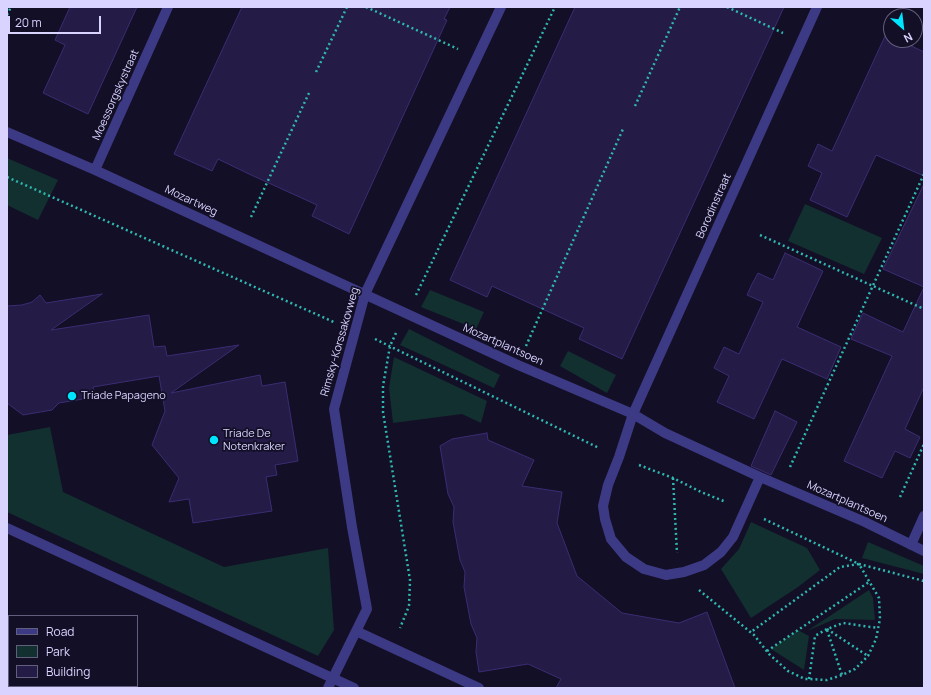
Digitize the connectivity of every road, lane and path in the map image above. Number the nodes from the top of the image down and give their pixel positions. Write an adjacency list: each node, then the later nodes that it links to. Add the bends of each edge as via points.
1 (11, 7): 9 (path)
2 (168, 7): 17 (street, Moessorgskystraat)
3 (347, 7): 12 (path)
4 (366, 7): 11 (path)
5 (501, 7): 11 (street, Rimsky-Korssakovweg)
6 (680, 7): 14 (path)
7 (727, 7): 10 (path)
8 (817, 7): 10 (street, Borodinstraat)
9 (7, 15)
10 (801, 42): 27 (street, Borodinstraat)
11 (476, 58): 23 (street, Rimsky-Korssakovweg)
12 (316, 72)
13 (309, 93): 21 (path)
14 (635, 106)
15 (624, 129): 26 (path)
16 (7, 132): 17 (street, Mozartweg)
17 (95, 170): 21 (street, Mozartweg)
18 (924, 174): 22 (path)
19 (7, 177): 25 (path)
20 (760, 235): 22 (path)
21 (241, 238): 23 (street, Mozartweg)
22 (873, 285): 24 (path); 32 (path)
23 (365, 294): 25 (street, Rimsky-Korssakovweg); 26 (street, Mozartplantsoen)
24 (924, 309)
25 (355, 331): 29 (path); 45 (street, Rimsky-Korssakovweg, via 334,408 366,609)
26 (518, 365): 27 (street, Mozartplantsoen)
27 (633, 414): 29 (street); 30 (street, Mozartplantsoen, via 665,433)
28 (924, 444): 33 (path)
29 (619, 458): 31 (path); 40 (street, via 603,506 611,539 626,557 644,569 666,575)
30 (760, 477): 32 (street, Mozartplantsoen); 34 (street)
31 (673, 478): 34 (path); 40 (path, via 677,553)
32 (782, 486): 37 (street, Mozartplantsoen, via 866,522)
33 (900, 497)
34 (744, 510): 39 (path); 40 (street, via 733,536 721,552 704,564)
35 (924, 516): 37 (street)
36 (7, 528): 50 (street)
37 (911, 545): 38 (street, Mozartplantsoen)
38 (924, 552)
39 (859, 564): 41 (path); 42 (path); 46 (path, via 840,567)
40 (684, 572): 46 (path, via 686,578)
41 (924, 581)
42 (870, 582): 43 (path, via 879,598); 47 (path)
43 (878, 628): 44 (path, via 843,623); 48 (path)
44 (827, 629): 48 (path); 49 (path); 51 (path, via 815,636)
45 (356, 631): 50 (street, Rimsky-Korssakovweg); 54 (street)
46 (751, 632): 47 (path)
47 (767, 651): 51 (path, via 788,671)
48 (868, 656): 49 (path, via 855,669)
49 (842, 675): 51 (path, via 827,680)
50 (332, 678): 52 (street, Rimsky-Korssakovweg); 53 (street)
51 (809, 679)
52 (328, 688)
53 (354, 688)
54 (479, 688)

